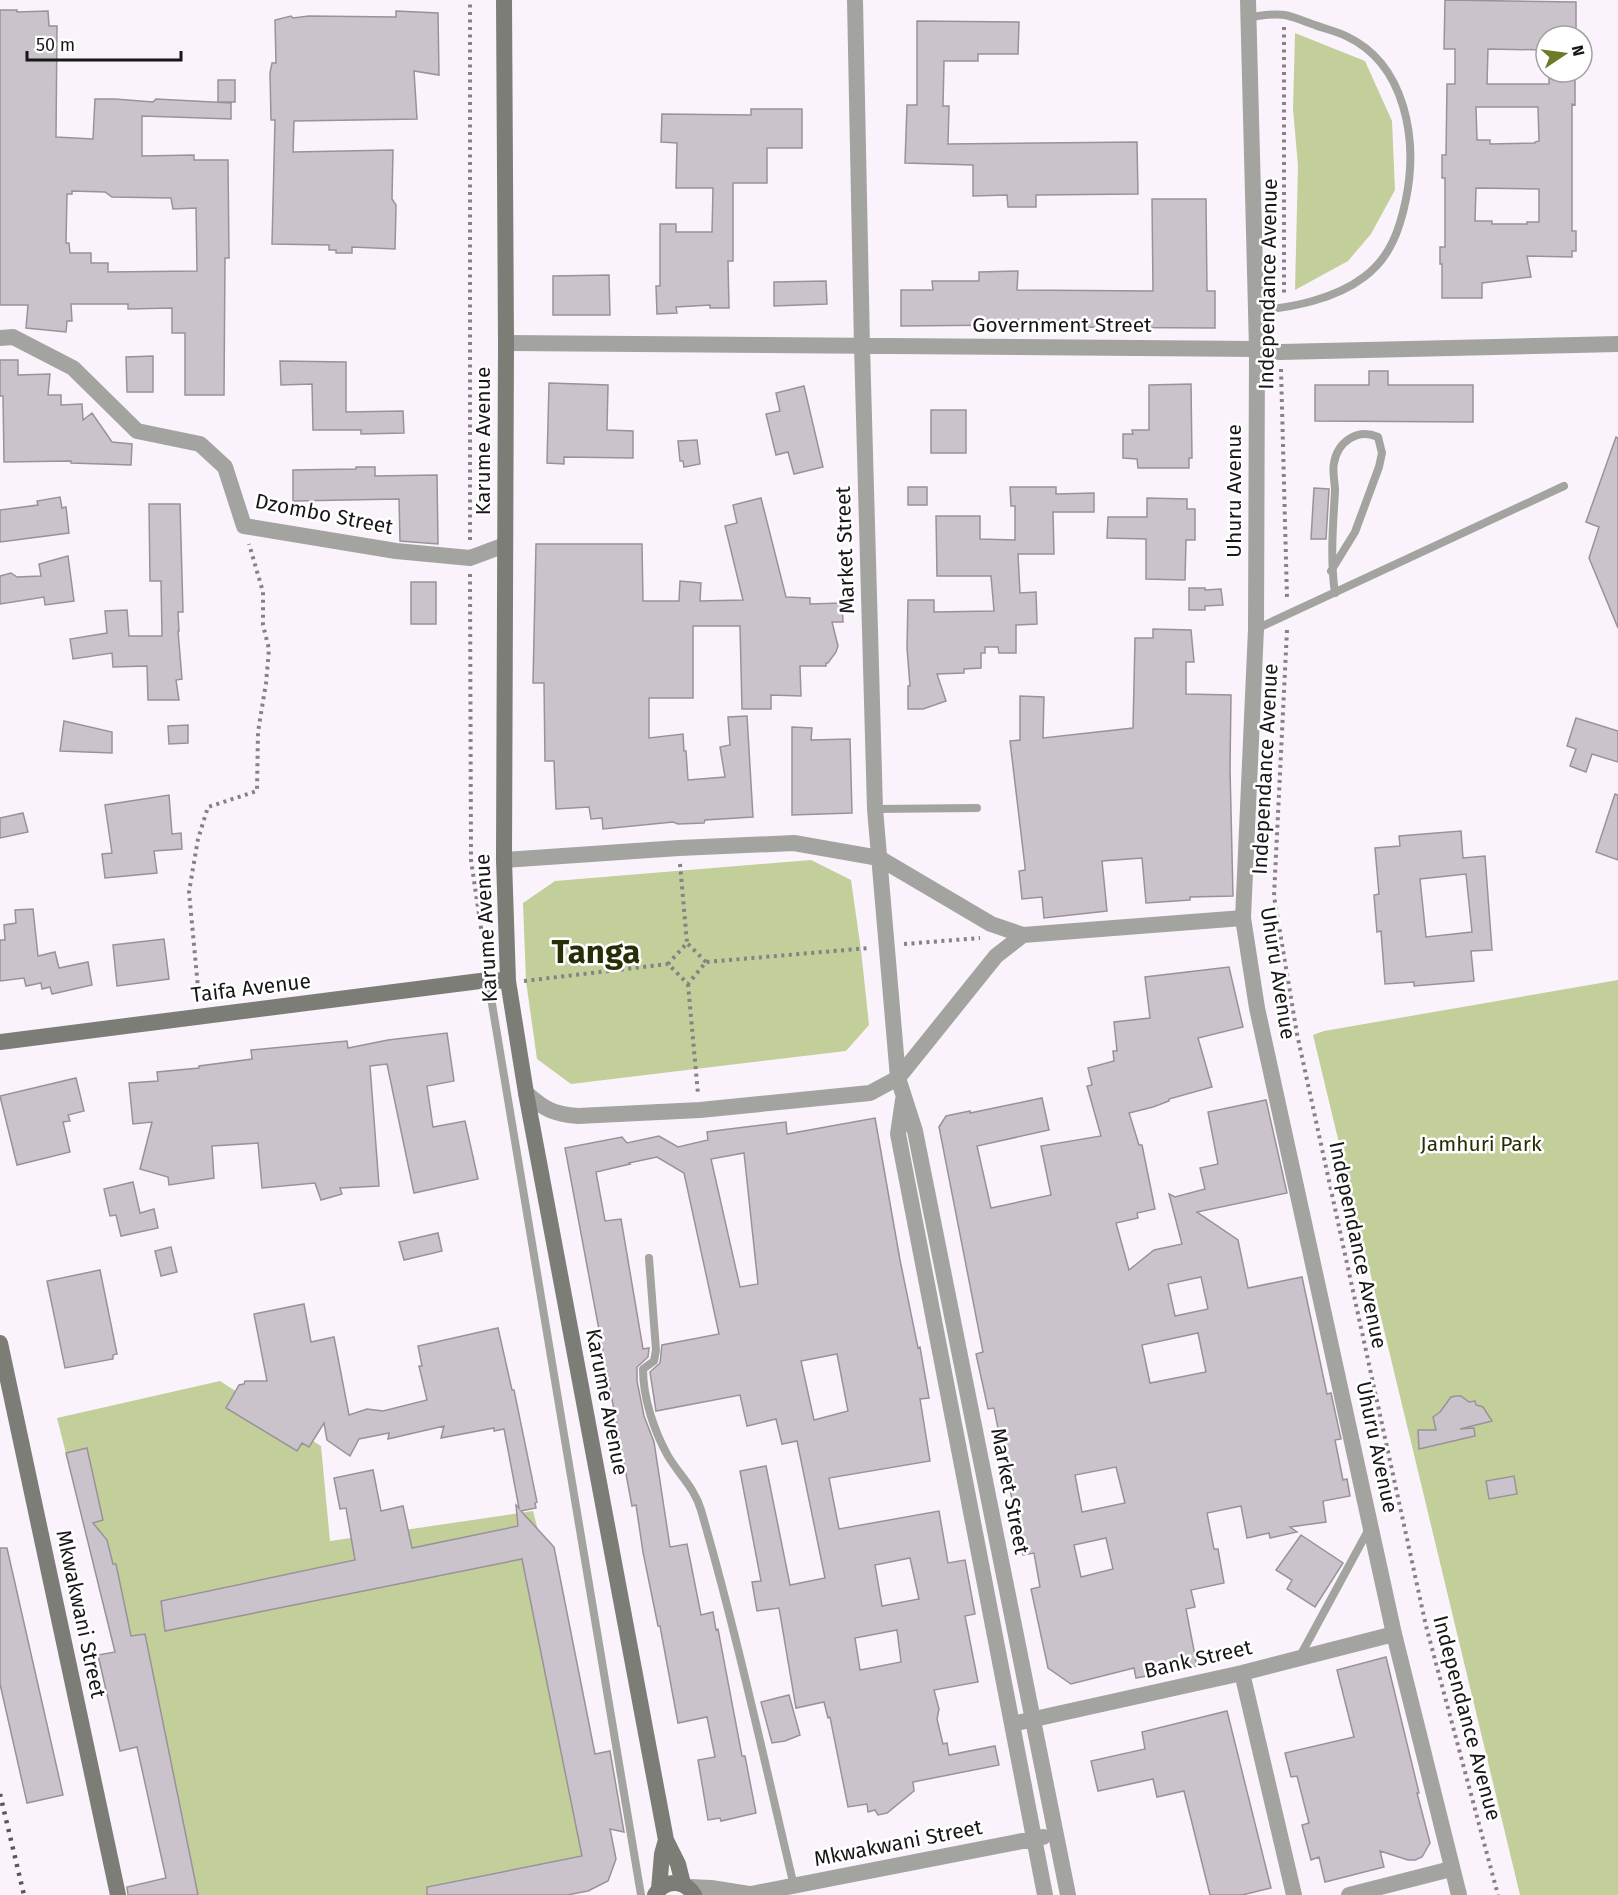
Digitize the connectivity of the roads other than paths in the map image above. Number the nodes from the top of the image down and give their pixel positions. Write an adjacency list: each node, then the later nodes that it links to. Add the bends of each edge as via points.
1 (504, 0): 6 (main road, Karume Avenue)
2 (855, 0): 8 (street, Market Street)
3 (1248, 8): 4 (street, Uhuru Avenue); 4 (lane, via 1284,15 1347,36 1372,54 1390,76 1410,129 1410,177 1401,224 1387,254 1365,277 1338,292 1284,309)
4 (1257, 310): 9 (street, Uhuru Avenue)
5 (0, 338): 11 (street, Dzombo Street, via 13,337 73,368 137,431 200,444 225,467 244,526 396,551 470,558)
6 (506, 343): 8 (street, Government Street); 11 (main road, Karume Avenue)
7 (1618, 344): 9 (street, Government Street, via 1280,352)
8 (862, 346): 9 (street, Government Street); 16 (street, Market Street)
9 (1257, 349): 14 (street, Uhuru Avenue)
10 (1564, 486): 13 (lane)
11 (505, 544): 18 (main road, Karume Avenue)
12 (1332, 571): 12 (lane, via 1334,462 1342,446 1353,437 1370,434 1378,437 1381,445 1378,467 1355,531); 13 (lane)
13 (1335, 593): 14 (lane)
14 (1256, 629): 19 (street, Uhuru Avenue)
15 (977, 808): 16 (lane)
16 (875, 809): 17 (street, Market Street)
17 (879, 858): 18 (street, via 794,843); 20 (street, via 991,924); 24 (street, Market Street)
18 (504, 860): 22 (main road, Karume Avenue)
19 (1243, 918): 20 (street); 29 (street, Uhuru Avenue, via 1257,1008)
20 (1023, 935): 24 (street, via 996,956)
21 (488, 980): 22 (main road, Taifa Avenue); 23 (main road, Taifa Avenue); 41 (lane)
22 (508, 981): 25 (main road, Karume Avenue)
23 (0, 1042)
24 (898, 1078): 25 (street, via 870,1094 700,1110 562,1115 542,1107); 26 (street, Market Street)
25 (526, 1093): 37 (main road, Karume Avenue)
26 (903, 1097): 33 (street, Market Street, via 915,1131); 34 (street, Market Street, via 898,1134)
27 (649, 1258): 39 (lane, via 656,1344 654,1361 643,1369 649,1408 668,1456 692,1489 720,1573)
28 (0, 1343): 43 (main road, Mkwakwani Street)
29 (1371, 1525): 30 (street, Uhuru Avenue); 31 (lane)
30 (1394, 1634): 31 (street, Bank Street); 38 (street, Uhuru Avenue)
31 (1299, 1659): 32 (street, Bank Street)
32 (1242, 1672): 33 (street, Bank Street); 46 (street)
33 (1032, 1719): 34 (street, Bank Street); 35 (street, Market Street)
34 (1011, 1724): 36 (street, Market Street)
35 (1055, 1834): 36 (street, Mkwakwani Street); 45 (street, Market Street)
36 (1034, 1839): 39 (street, Mkwakwani Street); 44 (street, Market Street)
37 (666, 1840): 40 (main road); 41 (main road)
38 (1451, 1869): 47 (street); 48 (street, Uhuru Avenue)
39 (794, 1887): 42 (street, Mkwakwani Street)
40 (689, 1889): 41 (main road, via 670,1883); 42 (street, Mkwakwani Street)
41 (652, 1894)
42 (747, 1894)
43 (118, 1895)
44 (1045, 1895)
45 (1068, 1895)
46 (1294, 1895)
47 (1349, 1895)
48 (1459, 1895)

